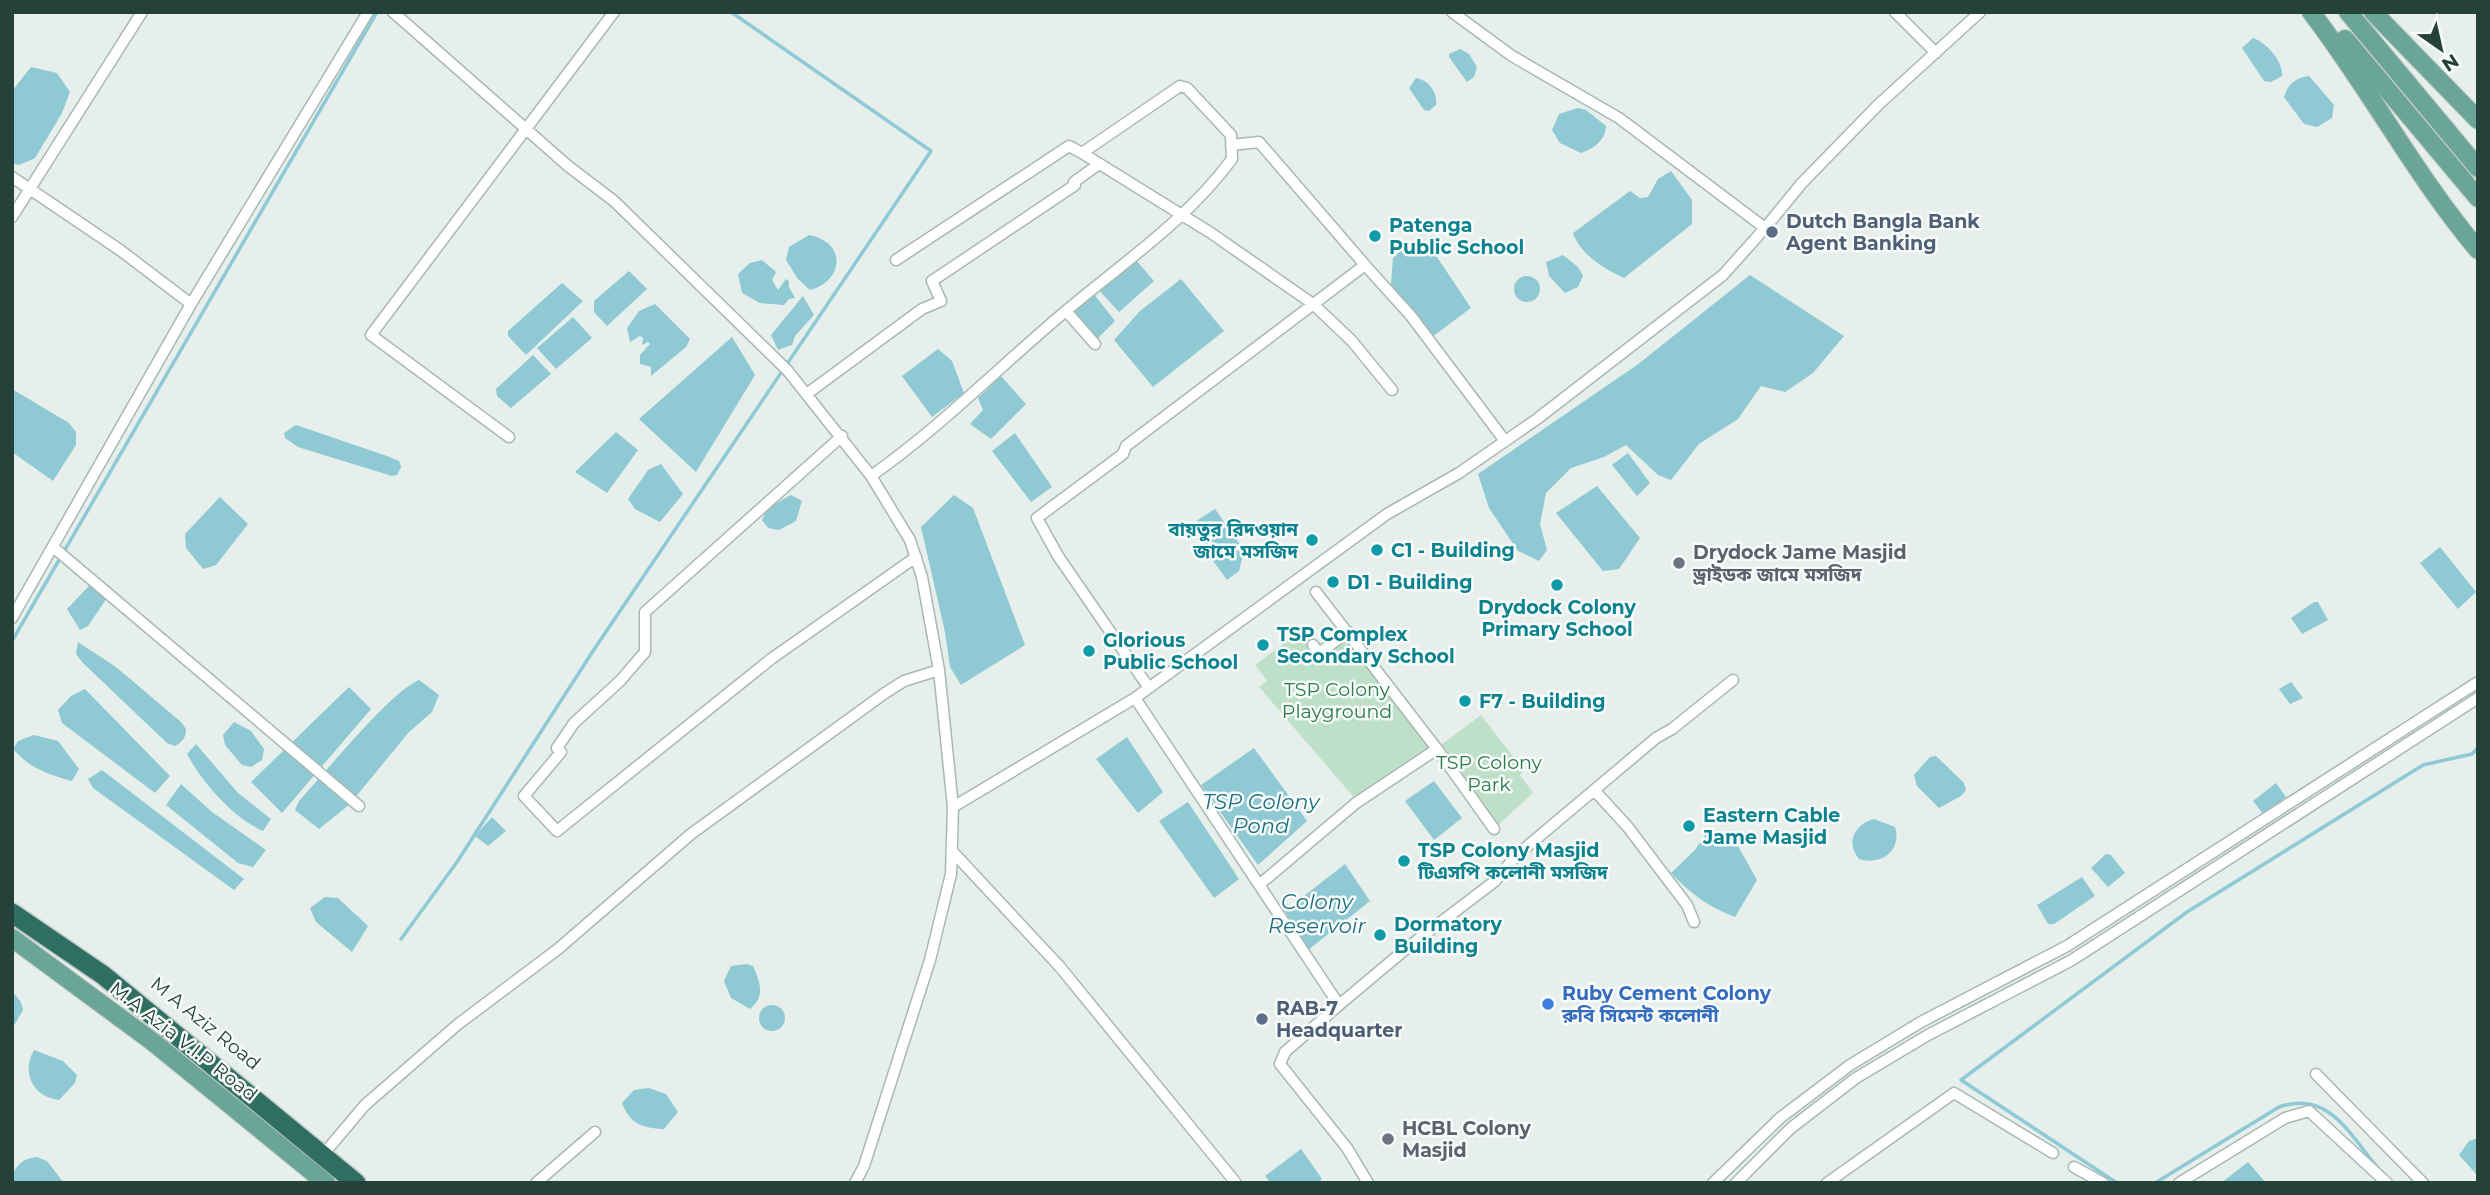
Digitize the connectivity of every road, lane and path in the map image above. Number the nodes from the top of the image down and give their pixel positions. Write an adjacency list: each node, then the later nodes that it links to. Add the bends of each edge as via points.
1 (142, 12): 20 (street)
2 (368, 12): 28 (street)
3 (393, 12): 14 (street)
4 (614, 12): 14 (street)
5 (1452, 12): 24 (street, via 1512,56 1619,118)
6 (1895, 12): 12 (street)
7 (1980, 12): 12 (street)
8 (2311, 12): 25 (main road, via 2413,165)
9 (2323, 12): 21 (main road)
10 (2348, 12): 18 (main road)
11 (2373, 12): 13 (main road)
12 (1936, 53): 24 (street, via 1868,115)
13 (2478, 120)
14 (525, 128): 33 (street, via 614,201); 35 (street, via 371,335)
15 (1231, 145): 16 (street, via 1231,135 1180,86); 22 (street, via 1232,159 1224,171); 27 (street, via 1259,142)
16 (1082, 153): 17 (street); 26 (street, via 1069,146)
17 (1100, 164): 22 (street); 33 (street, via 932,281 941,300 922,309)
18 (2478, 168)
19 (12, 177): 20 (street)
20 (31, 190): 23 (street); 28 (street)
21 (2478, 198)
22 (1180, 214): 29 (street); 30 (street)
23 (12, 217)
24 (1765, 228): 36 (street, via 1723,275)
25 (2478, 250)
26 (896, 260)
27 (1365, 265): 29 (street); 36 (street)
28 (191, 304): 38 (street)
29 (1313, 304): 32 (street, via 1352,341); 47 (street, via 1191,394 1126,446 1123,454 1037,518)
30 (1066, 311): 31 (street); 37 (street, via 916,445)
31 (1095, 344)
32 (1392, 390)
33 (808, 393): 34 (street)
34 (842, 436): 37 (street); 39 (street, via 645,612 645,652 574,723 557,748 561,752 524,796 557,831 771,659)
35 (509, 437)
36 (1505, 441): 47 (street, via 1387,514)
37 (871, 476): 39 (street)
38 (53, 547): 41 (street); 52 (street)
39 (916, 558): 44 (street)
40 (1316, 592): 42 (street)
41 (12, 618)
42 (1348, 632): 43 (street, via 1319,653); 50 (street)
43 (1313, 645)
44 (939, 670): 53 (street); 65 (street, via 885,692 691,834 558,949 420,1057 365,1105)
45 (1733, 680): 51 (street)
46 (2478, 682): 76 (street, via 2067,946 1921,1022 1850,1065 1780,1118)
47 (1149, 688): 48 (street)
48 (1135, 698): 53 (street); 56 (street)
49 (2478, 698): 77 (street, via 2071,960 1856,1078 1791,1128)
50 (1437, 749): 54 (street); 56 (street, via 1356,803)
51 (1594, 790): 59 (street, via 1687,905); 62 (street, via 1517,855 1495,880)
52 (359, 806)
53 (953, 807): 55 (street)
54 (1494, 829)
55 (952, 851): 73 (street, via 951,874 930,960); 74 (street, via 1060,967)
56 (1259, 885): 62 (street)
57 (12, 907): 65 (main road, M A Aziz Road, via 107,971)
58 (12, 913): 70 (highway, via 103,975)
59 (1694, 922)
60 (12, 929): 69 (highway, via 96,985)
61 (12, 939): 68 (main road, M.A Azia V.I.P Road, via 153,1042)
62 (1339, 1005): 75 (street, via 1284,1052 1280,1064 1347,1148)
63 (2316, 1074): 82 (street)
64 (595, 1132): 72 (street)
65 (327, 1150): 71 (main road, M A Aziz Road)
66 (2053, 1153): 78 (street, via 1954,1093)
67 (2074, 1167): 79 (street)
68 (326, 1183)
69 (337, 1183)
70 (356, 1183)
71 (366, 1183)
72 (536, 1183)
73 (855, 1183)
74 (1236, 1183)
75 (1368, 1183)
76 (1713, 1183)
77 (1737, 1183)
78 (1827, 1183)
79 (2103, 1183)
80 (2179, 1183): 81 (street, via 2285,1118 2309,1111)
81 (2387, 1183)
82 (2423, 1183)

